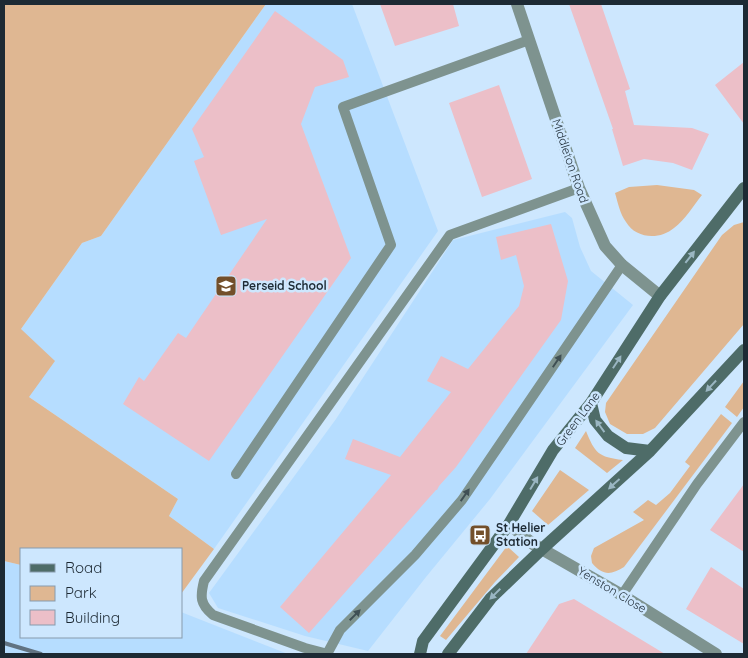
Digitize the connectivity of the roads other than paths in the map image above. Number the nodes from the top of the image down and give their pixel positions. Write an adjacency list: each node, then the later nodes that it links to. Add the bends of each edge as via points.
1 (516, 4): 2 (street, Middleton Road)
2 (529, 40): 3 (street, Middleton Road); 11 (lane, via 343,107 390,245)
3 (579, 188): 5 (street, Middleton Road, via 605,246); 15 (lane, via 450,235 204,581 201,594 204,608 213,615)
4 (744, 188): 6 (main road, Green Lane, one-way to 4)
5 (622, 265): 6 (street, Middleton Road); 15 (lane, one-way to 5, via 340,630 415,555 462,500)
6 (660, 296): 8 (main road, Green Lane, one-way to 6)
7 (744, 350): 10 (main road, one-way to 10)
8 (591, 403): 10 (main road, one-way to 8, via 626,448 608,436 595,420); 12 (main road, Green Lane, one-way to 8, via 553,450)
9 (744, 422): 14 (lane, via 697,484)
10 (650, 451): 13 (main road, one-way to 13)
11 (236, 474)
12 (509, 524): 13 (street, Yenston Close); 16 (main road, Green Lane, via 423,641)
13 (542, 549): 14 (street, Yenston Close); 17 (main road, one-way to 17, via 491,598)
14 (622, 596): 18 (street, Yenston Close)
15 (327, 654)
16 (420, 654)
17 (448, 654)
18 (716, 654)

